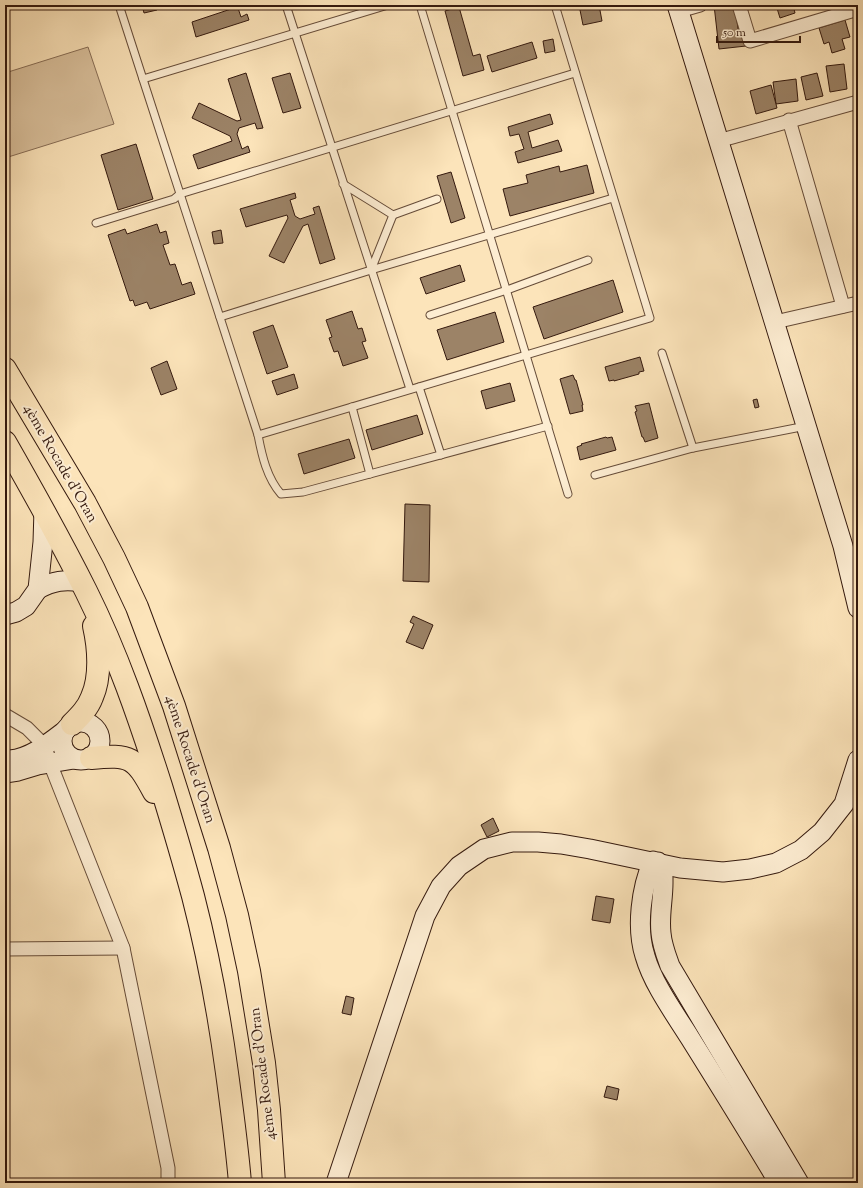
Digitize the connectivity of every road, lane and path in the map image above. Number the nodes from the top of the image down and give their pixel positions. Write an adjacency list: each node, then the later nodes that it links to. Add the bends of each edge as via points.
1 (119, 5): 12 (lane)
2 (286, 5): 10 (lane)
3 (388, 5): 10 (lane)
4 (420, 5): 14 (lane)
5 (555, 5): 11 (lane)
6 (700, 5): 8 (street)
7 (739, 5): 9 (street, via 750,41)
8 (678, 8): 16 (main road)
9 (858, 9)
10 (295, 34): 12 (lane); 17 (lane)
11 (575, 73): 14 (lane); 20 (lane)
12 (143, 79): 19 (lane)
13 (858, 102): 15 (street)
14 (452, 110): 17 (lane); 24 (lane)
15 (789, 120): 16 (street); 29 (street)
16 (718, 141): 32 (main road)
17 (332, 147): 18 (lane); 19 (lane)
18 (344, 184): 22 (lane); 26 (lane)
19 (180, 194): 23 (lane, via 174,199); 31 (lane)
20 (613, 198): 24 (lane); 34 (lane, via 650,318)
21 (437, 200): 22 (lane)
22 (393, 215): 26 (lane)
23 (96, 223)
24 (490, 234): 26 (lane); 27 (lane)
25 (588, 260): 27 (lane)
26 (371, 270): 31 (lane); 37 (lane)
27 (507, 290): 30 (lane); 34 (lane)
28 (858, 303): 29 (street)
29 (843, 306): 32 (street)
30 (430, 315)
31 (220, 317): 41 (lane)
32 (775, 322): 40 (main road)
33 (662, 353): 43 (lane)
34 (527, 354): 36 (lane); 39 (lane)
35 (5, 369): 70 (highway, 4ème Rocade d'Oran, via 85,503 114,558 137,607 174,706 220,848 249,971 264,1063)
36 (419, 387): 37 (lane); 44 (lane)
37 (410, 389): 38 (lane)
38 (352, 407): 41 (lane); 45 (lane)
39 (548, 426): 44 (lane); 47 (lane)
40 (806, 426): 43 (lane); 51 (main road, via 843,546)
41 (258, 435): 45 (lane, via 273,485 281,494 304,492)
42 (5, 442): 48 (highway)
43 (693, 448): 46 (lane)
44 (441, 455): 45 (lane)
45 (370, 474)
46 (595, 475)
47 (568, 494)
48 (44, 510): 49 (highway); 50 (main road, via 43,550)
49 (83, 586): 50 (main road, via 70,580 59,580); 54 (highway, via 95,631 97,676 92,697 85,711); 60 (highway, via 126,686)
50 (38, 589): 52 (main road, via 26,606)
51 (858, 608)
52 (5, 615)
53 (5, 715): 55 (street, via 27,728)
54 (69, 727): 55 (main road); 56 (main road, via 63,735 63,747 66,752); 56 (main road, via 78,722 85,722 100,735 100,748 96,754)
55 (48, 754): 56 (main road); 57 (main road); 59 (main road); 66 (street)
56 (83, 759): 60 (highway, via 120,756 135,763 144,774)
57 (5, 760)
58 (858, 760): 63 (main road, via 844,804 822,832 801,850 776,863 750,869 723,872)
59 (5, 773)
60 (176, 834): 69 (highway, via 193,897 220,1021)
61 (620, 855): 62 (main road); 64 (main road, via 633,866); 71 (main road, via 561,844 512,842 484,849 460,866 441,886 418,934)
62 (656, 862): 63 (main road); 64 (main road); 65 (main road, via 663,877)
63 (702, 870): 65 (main road, via 680,878)
64 (644, 886): 72 (main road, via 642,941 649,968)
65 (663, 895): 73 (main road, via 661,934 670,966)
66 (123, 948): 67 (street); 68 (street, via 168,1168)
67 (5, 949)
68 (168, 1183)
69 (240, 1183)
70 (274, 1183)
71 (336, 1183)
72 (779, 1183)
73 (799, 1183)

